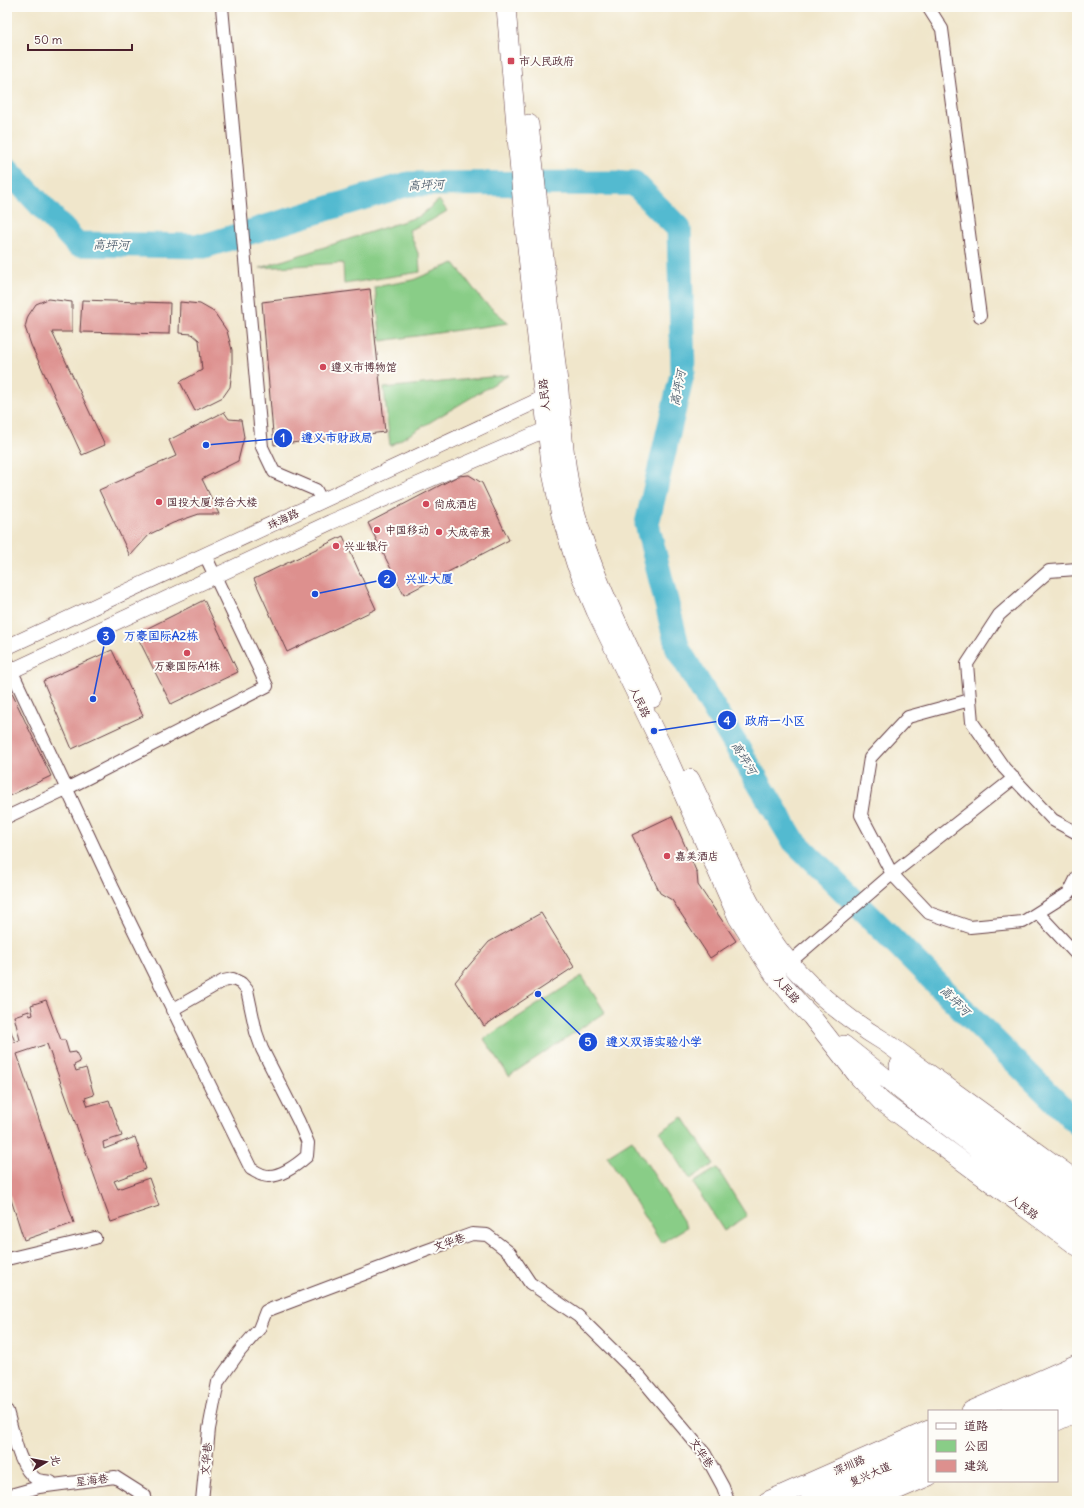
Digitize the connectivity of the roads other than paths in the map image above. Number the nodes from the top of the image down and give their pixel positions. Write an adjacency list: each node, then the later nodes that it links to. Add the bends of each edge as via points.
1 (222, 7): 9 (street, via 262,447 274,472 316,490)
2 (506, 7): 5 (main road, 人民路)
3 (516, 7): 5 (main road, 人民路)
4 (928, 7): 6 (street, via 942,29)
5 (524, 140): 7 (main road, 人民路)
6 (980, 316)
7 (551, 395): 8 (main road, 人民路); 9 (street, 珠海路)
8 (554, 429): 12 (street, via 331,522); 24 (main road, 人民路, via 590,559 609,604 751,907); 25 (main road, 人民路, via 552,472 561,515 576,564 668,759 738,918)
9 (322, 501): 10 (street, 珠海路)
10 (205, 555): 12 (street); 13 (street, 珠海路)
11 (1077, 569): 15 (street, via 1049,571 999,614 967,664)
12 (215, 576): 14 (street); 17 (street, via 267,686)
13 (7, 647)
14 (8, 668): 17 (street)
15 (970, 700): 16 (street, via 972,722); 20 (street, via 908,716 870,758 861,815)
16 (1014, 778): 19 (street, via 1053,820); 20 (street)
17 (66, 789): 18 (street); 27 (street)
18 (7, 816)
19 (1077, 833)
20 (892, 874): 22 (street, via 929,913 970,927 1023,922); 24 (street)
21 (1077, 877): 22 (street, via 1069,893)
22 (1038, 912): 23 (street)
23 (1077, 955)
24 (789, 963): 25 (street); 26 (main road, 人民路)
25 (773, 973): 28 (main road, 人民路)
26 (820, 993): 29 (main road, 人民路, via 860,1027 885,1042); 30 (main road, via 938,1100)
27 (172, 1010): 27 (street, via 252,1169 265,1176 282,1174 299,1164 307,1156 308,1143 262,1049 247,990 233,979 223,981)
28 (811, 1016): 31 (main road, via 916,1103); 33 (main road, 人民路, via 881,1101)
29 (1077, 1181)
30 (1077, 1203)
31 (1077, 1224)
32 (95, 1238): 34 (street)
33 (1077, 1246)
34 (7, 1259)
35 (1077, 1364): 38 (main road)
36 (1077, 1381): 39 (highway)
37 (1077, 1397): 40 (highway)
38 (973, 1410)
39 (1013, 1410)
40 (1048, 1410)
41 (7, 1411): 48 (street, via 26,1469 36,1480)
42 (1077, 1412): 43 (main road)
43 (1058, 1420)
44 (928, 1430): 53 (main road, 深圳路)
45 (928, 1448): 54 (highway, 复兴大道)
46 (928, 1464): 55 (highway, 复兴大道)
47 (928, 1476): 56 (main road)
48 (60, 1484): 49 (street, 星海巷); 50 (street, 星海巷, via 115,1478 145,1496)
49 (7, 1496)
50 (145, 1501)
51 (202, 1501): 52 (street, 文华巷, via 209,1429 218,1382 259,1329 266,1311 472,1234 487,1235 510,1253 530,1283 578,1316 640,1378 705,1454)
52 (728, 1501)
53 (768, 1501)
54 (810, 1501)
55 (847, 1501)
56 (871, 1501)

